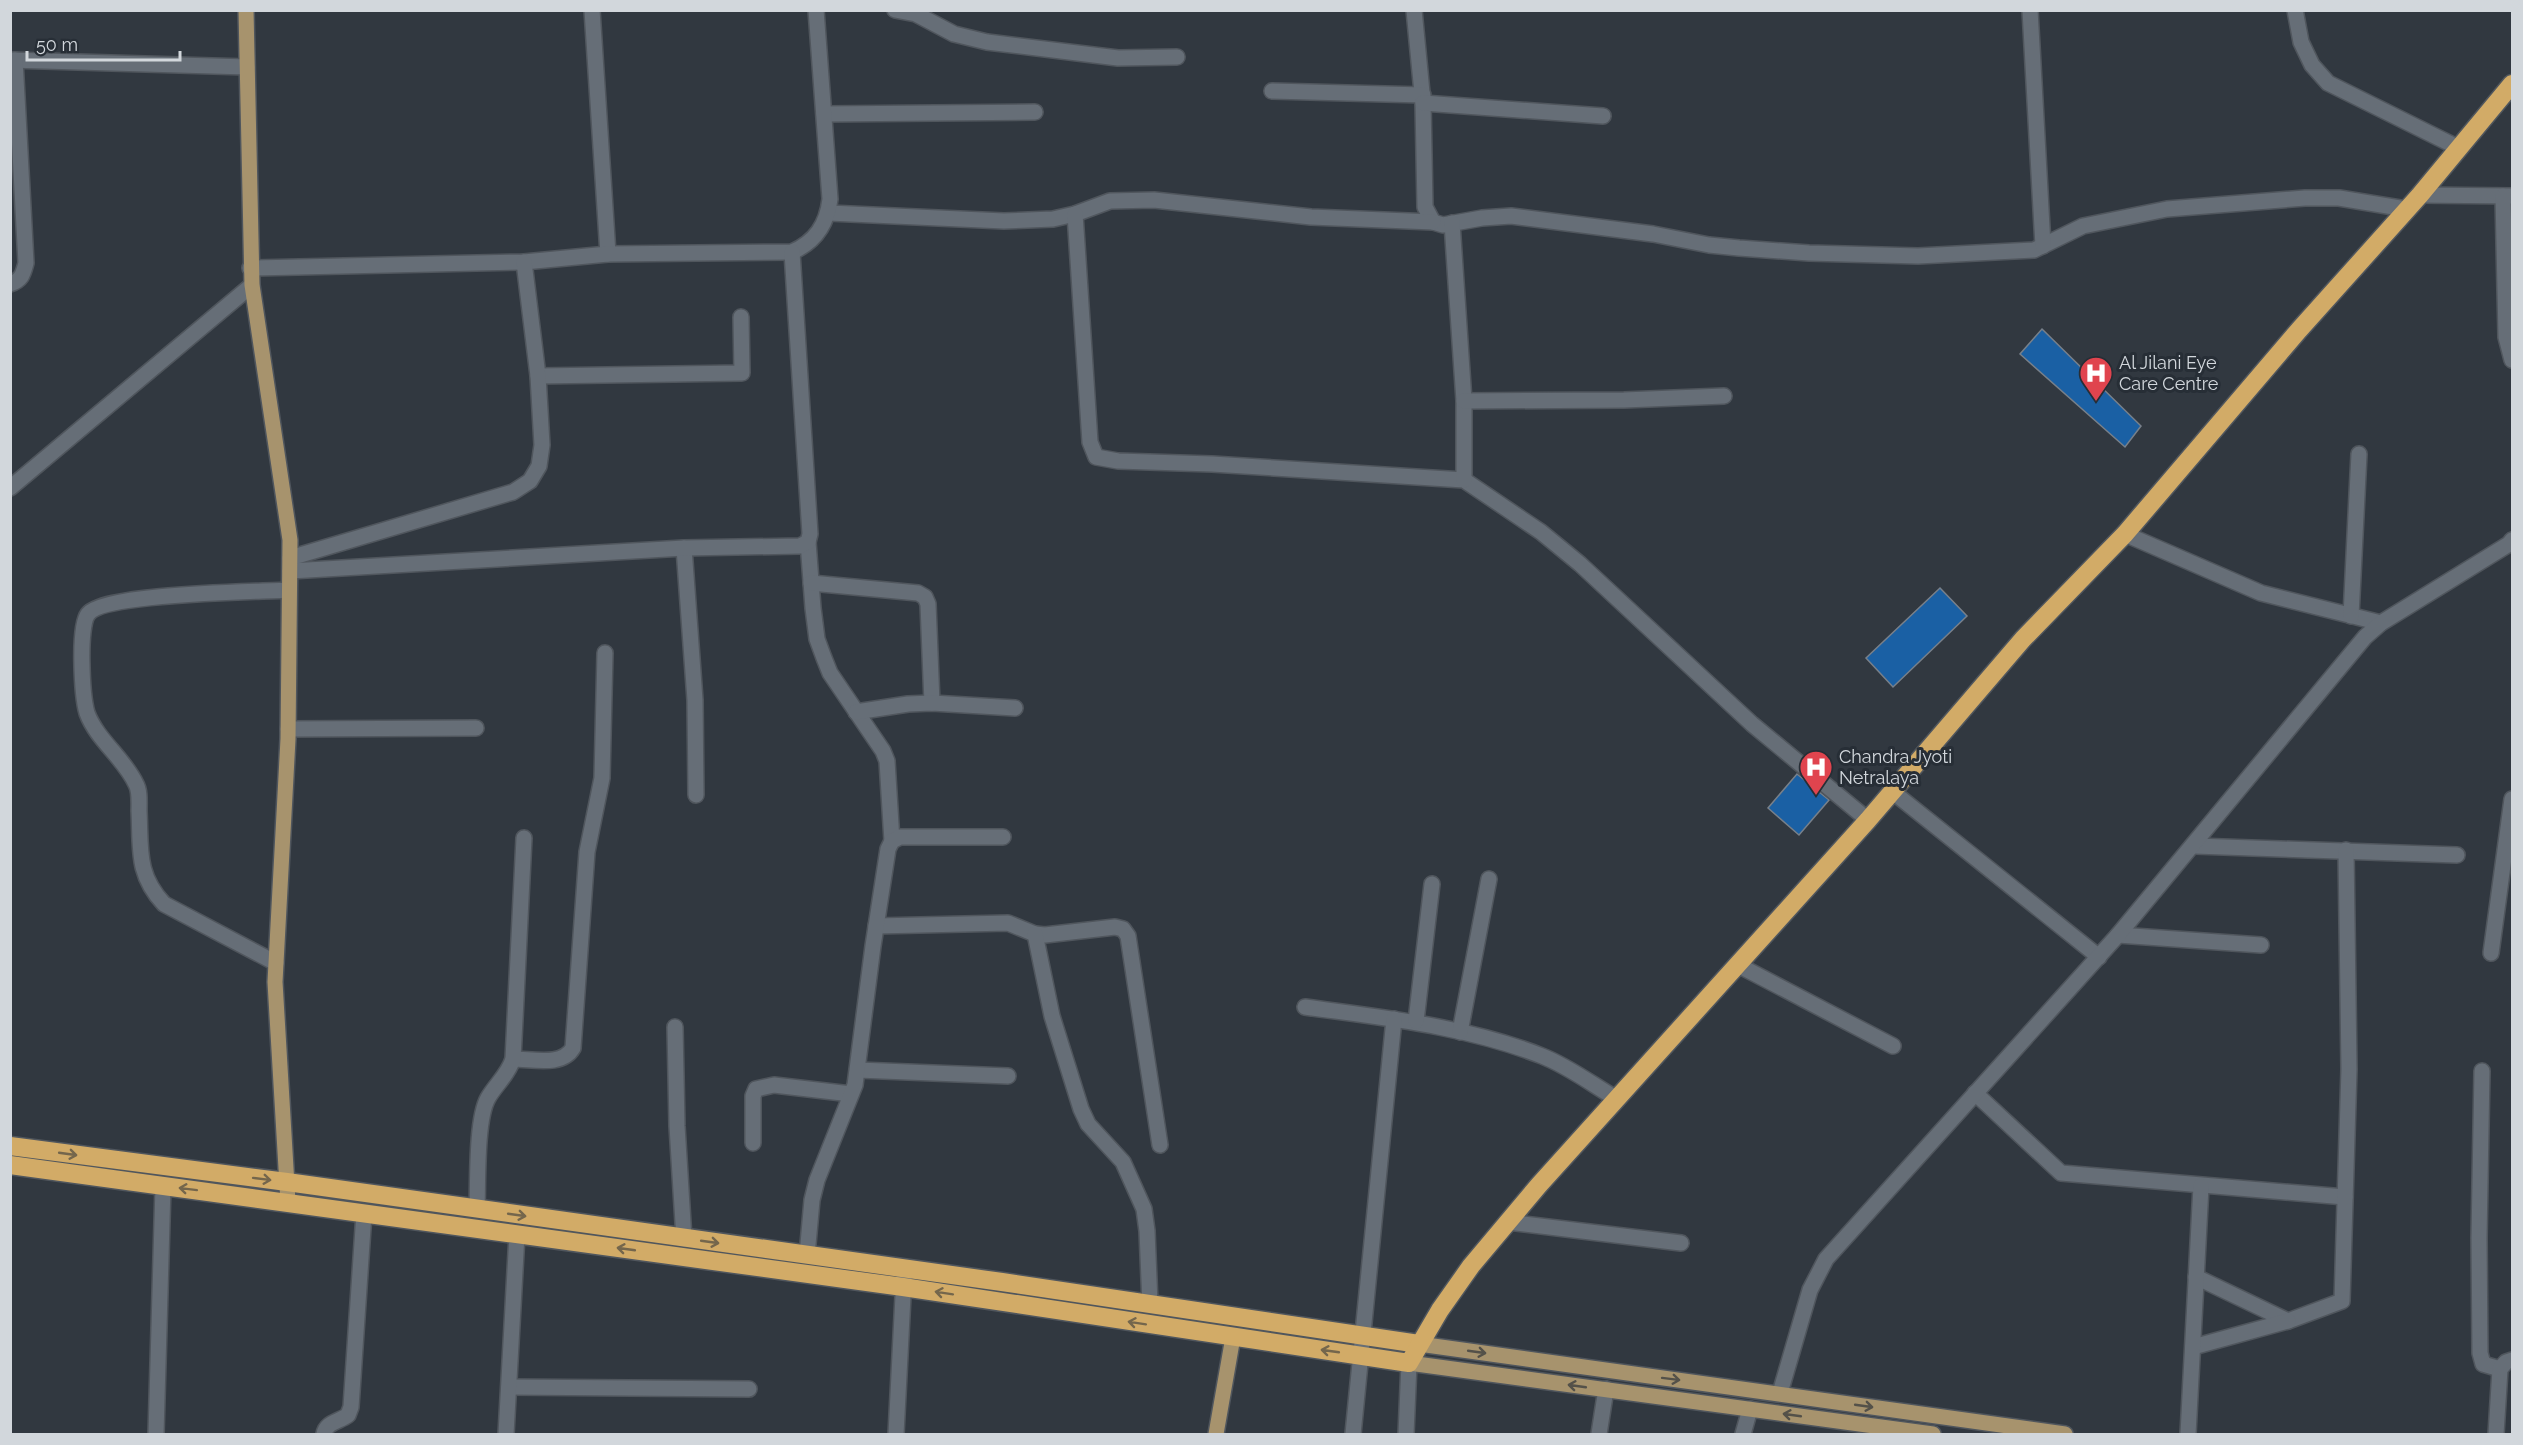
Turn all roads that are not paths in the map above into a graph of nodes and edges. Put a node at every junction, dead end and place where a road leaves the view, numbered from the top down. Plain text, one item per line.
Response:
1 (246, 10) edge
2 (592, 10) edge
3 (816, 10) edge
4 (895, 10) edge
5 (1414, 10) edge
6 (2030, 10) edge
7 (2295, 10) edge
8 (1177, 57) dead end
9 (13, 60) edge
10 (246, 67) junction
11 (2512, 84) edge
12 (1272, 91) dead end
13 (1423, 99) junction
14 (1035, 112) dead end
15 (824, 114) junction
16 (1603, 116) dead end
17 (2459, 148) junction
18 (2420, 195) junction
19 (2508, 196) edge
20 (2406, 209) junction
21 (829, 213) junction
22 (1075, 214) junction
23 (1432, 222) junction
24 (1452, 223) junction
25 (2043, 246) junction
26 (792, 252) junction
27 (608, 254) junction
28 (524, 262) junction
29 (250, 268) junction
30 (10, 284) edge
31 (252, 285) junction
32 (741, 317) dead end
33 (2512, 360) edge
34 (538, 376) junction
35 (1724, 396) dead end
36 (1464, 401) junction
37 (2359, 454) dead end
38 (1464, 480) junction
39 (10, 488) edge
40 (2126, 534) junction
41 (808, 542) junction
42 (2511, 547) edge
43 (684, 548) junction
44 (290, 564) junction
45 (811, 583) junction
46 (290, 590) junction
47 (2350, 616) junction
48 (2381, 623) junction
49 (605, 653) dead end
50 (932, 703) junction
51 (1015, 708) dead end
52 (856, 712) junction
53 (476, 728) dead end
54 (288, 729) junction
55 (1893, 792) junction
56 (696, 795) dead end
57 (2512, 799) edge
58 (1868, 820) junction
59 (1003, 837) dead end
60 (524, 838) dead end
61 (892, 841) junction
62 (2195, 846) junction
63 (2346, 850) junction
64 (2457, 855) dead end
65 (1489, 879) dead end
66 (1432, 884) dead end
67 (876, 926) junction
68 (1035, 934) junction
69 (2118, 935) junction
70 (2261, 945) dead end
71 (2491, 953) dead end
72 (2099, 957) junction
73 (276, 963) junction
74 (1738, 965) junction
75 (1305, 1007) dead end
76 (1394, 1019) junction
77 (1416, 1021) junction
78 (675, 1027) dead end
79 (1460, 1032) junction
80 (1893, 1046) dead end
81 (513, 1059) junction
82 (858, 1070) junction
83 (2482, 1071) dead end
84 (1008, 1076) dead end
85 (1975, 1093) junction
86 (851, 1094) junction
87 (1617, 1100) junction
88 (753, 1143) dead end
89 (1160, 1144) dead end
90 (10, 1146) edge
91 (10, 1165) edge
92 (287, 1182) junction
93 (163, 1186) junction
94 (2200, 1186) junction
95 (2345, 1197) junction
96 (288, 1202) junction
97 (477, 1209) junction
98 (364, 1213) junction
99 (1508, 1222) junction
100 (517, 1234) junction
101 (684, 1239) junction
102 (1681, 1243) dead end
103 (807, 1255) junction
104 (904, 1268) junction
105 (2196, 1277) junction
106 (903, 1287) junction
107 (1150, 1304) junction
108 (2288, 1322) junction
109 (1361, 1336) junction
110 (1233, 1337) junction
111 (1419, 1344) junction
112 (2193, 1347) junction
113 (1359, 1356) junction
114 (1409, 1363) junction
115 (2506, 1365) edge
116 (509, 1387) junction
117 (748, 1389) dead end
118 (1606, 1389) junction
119 (1780, 1393) junction
120 (1750, 1409) junction
121 (156, 1434) edge
122 (324, 1434) edge
123 (506, 1434) edge
124 (896, 1434) edge
125 (1216, 1434) edge
126 (1353, 1434) edge
127 (1406, 1434) edge
128 (1599, 1434) edge
129 (1743, 1434) edge
130 (1933, 1434) edge
131 (2065, 1434) edge
132 (2188, 1434) edge
133 (2496, 1434) edge

1 - 10 main road
2 - 27 street
3 - 15 street
4 - 8 street
5 - 13 street
6 - 25 street
7 - 17 street
9 - 10 street
9 - 30 street
10 - 29 main road
11 - 17 highway
12 - 13 street
13 - 16 street
13 - 23 street
14 - 15 street
15 - 21 street
17 - 18 highway
18 - 19 street
18 - 20 highway
19 - 33 street
20 - 25 street
20 - 40 highway
21 - 22 street
21 - 26 street
22 - 23 street
22 - 38 street
23 - 24 street
24 - 25 street
24 - 36 street
26 - 27 street
26 - 41 street
27 - 28 street
28 - 29 street
28 - 34 street
29 - 31 main road
31 - 39 street
31 - 44 main road
32 - 34 street
34 - 44 street
35 - 36 street
36 - 38 street
37 - 47 street
38 - 58 street
40 - 47 street
40 - 55 highway
41 - 43 street
41 - 45 street
42 - 48 street
43 - 44 street
43 - 56 street
44 - 46 main road
45 - 50 street
45 - 52 street
46 - 54 main road
46 - 73 street
47 - 48 street
48 - 62 street
49 - 81 street
50 - 51 street
50 - 52 street
52 - 61 street
53 - 54 street
54 - 73 main road
55 - 58 highway
55 - 72 street
57 - 71 street
58 - 74 highway
59 - 61 street
60 - 81 street
61 - 67 street
62 - 63 street
62 - 69 street
63 - 64 street
63 - 95 street
65 - 79 street
66 - 77 street
67 - 68 street
67 - 82 street
68 - 89 street
68 - 107 street
69 - 70 street
69 - 72 street
72 - 85 street
73 - 92 main road
74 - 80 street
74 - 87 highway
75 - 76 street
76 - 77 street
76 - 109 street
77 - 79 street
78 - 101 street
79 - 87 street
81 - 97 street
82 - 84 street
82 - 86 street
83 - 115 street
85 - 94 street
85 - 119 street
86 - 88 street
86 - 103 street
87 - 99 highway
90 -> 92 highway
91 - 93 highway
92 - 96 main road
92 - 97 highway
96 -> 93 highway
93 - 121 street
94 - 95 street
94 - 105 street
95 - 108 street
96 - 98 highway
97 -> 101 highway
98 - 100 highway
98 - 122 street
99 - 102 street
99 - 111 highway
106 -> 100 highway
100 - 116 street
101 -> 103 highway
103 - 104 highway
104 - 106 street
104 - 107 highway
105 - 108 street
105 - 112 street
110 -> 106 highway
106 - 124 street
107 - 109 highway
108 - 112 street
109 - 111 highway
109 - 113 street
113 -> 110 highway
110 - 125 main road
111 - 114 highway
111 -> 119 main road
112 - 132 street
113 - 114 highway
113 - 126 street
118 -> 114 main road
114 - 127 street
115 - 133 street
116 - 117 street
116 - 123 street
118 - 120 main road
118 - 128 street
119 -> 131 main road
120 - 129 street
130 -> 120 main road

